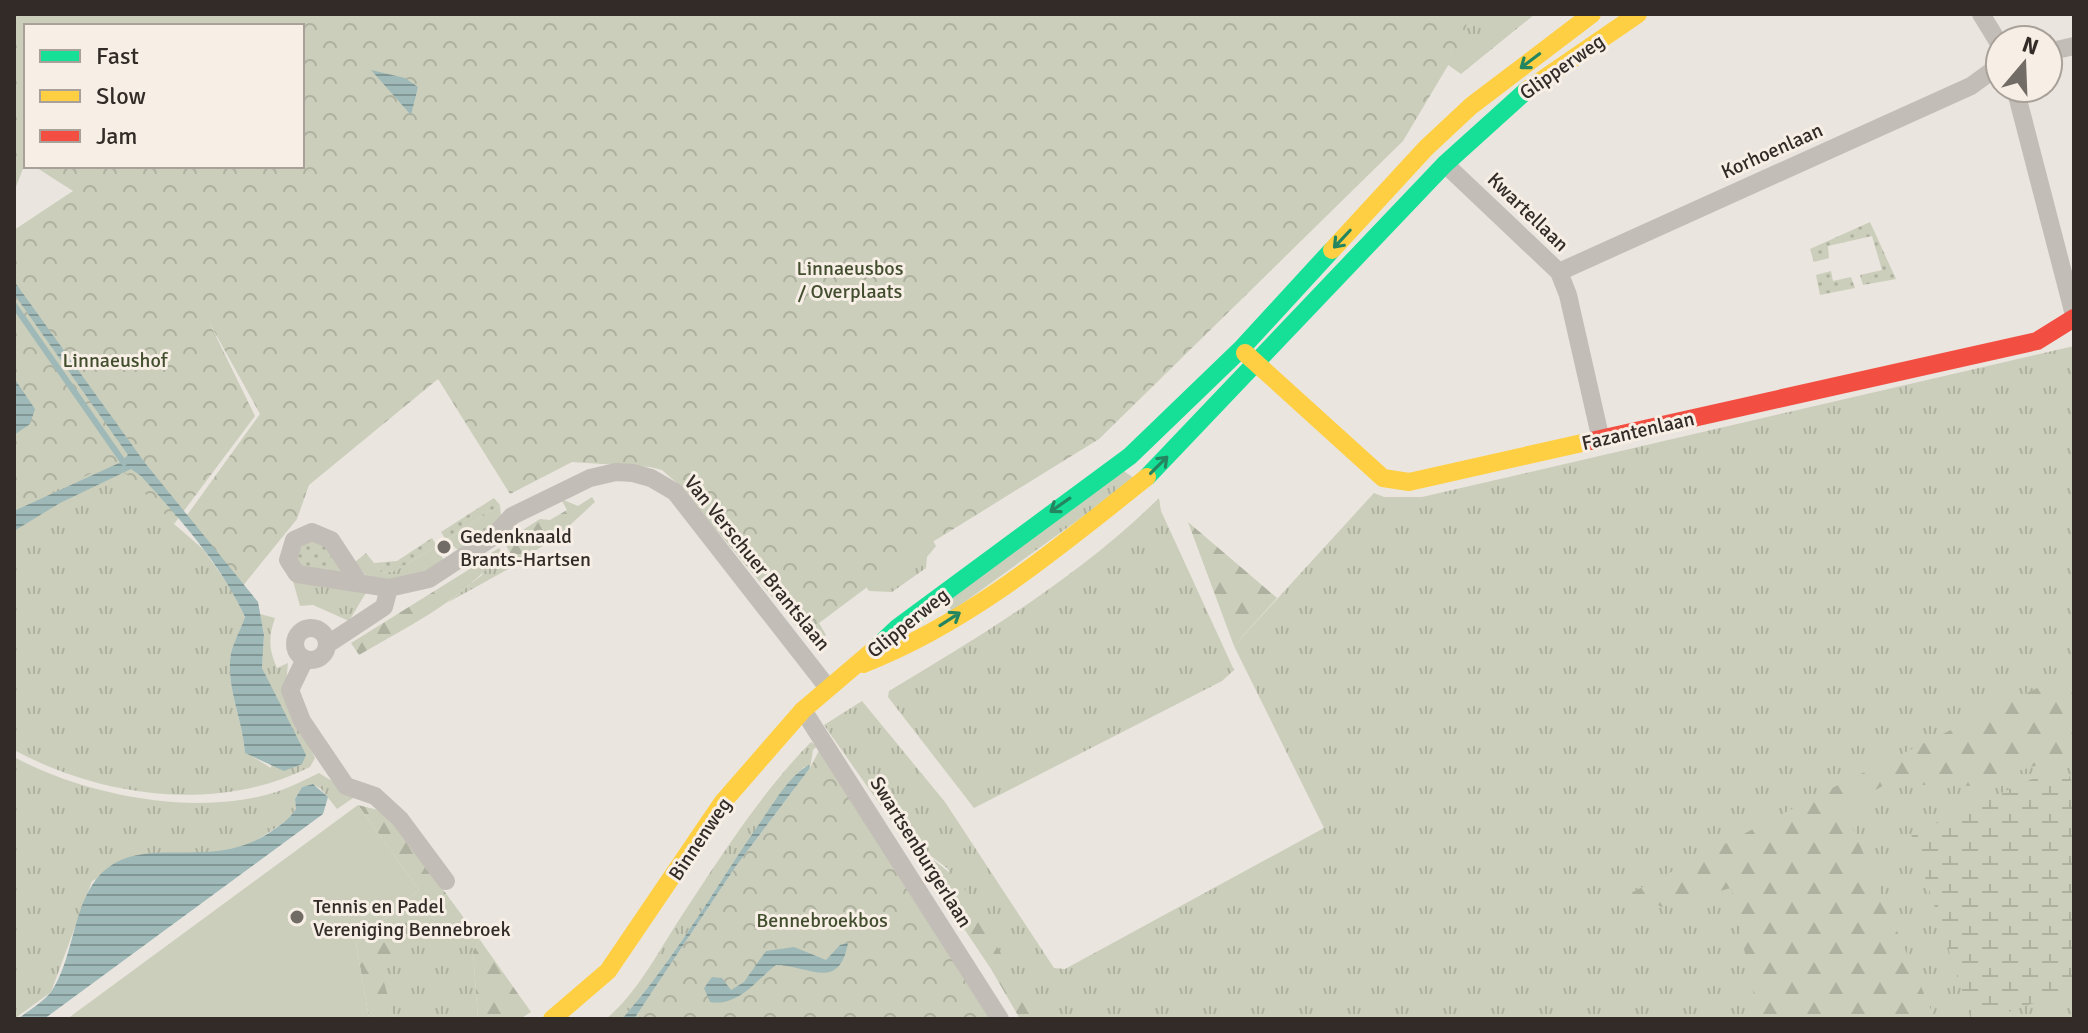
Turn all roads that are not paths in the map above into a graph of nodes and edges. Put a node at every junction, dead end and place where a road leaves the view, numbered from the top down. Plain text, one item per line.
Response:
1 (1592, 14) edge
2 (1638, 14) edge
3 (1984, 77) edge
4 (2019, 104) edge
5 (1471, 106) junction
6 (1488, 123) junction
7 (1426, 148) junction
8 (1445, 164) junction
9 (1559, 272) junction
10 (2074, 316) edge
11 (1241, 349) junction
12 (1257, 364) junction
13 (1601, 440) junction
14 (358, 581) dead end
15 (389, 588) junction
16 (328, 644) junction
17 (305, 659) junction
18 (856, 667) junction
19 (828, 688) junction
20 (803, 710) junction
21 (446, 881) dead end
22 (552, 1019) edge
23 (1000, 1019) edge

1 -> 5 street, Glipperweg
2 - 6 street, Glipperweg
3 - 9 street, Korhoenlaan
4 - 10 street
5 - 6 street
5 - 7 street, Glipperweg
6 - 8 street, Glipperweg
7 - 8 street
7 -> 11 street, Glipperweg
8 - 9 street, Kwartellaan
8 - 12 street, Glipperweg
9 - 13 street, Kwartellaan
10 - 13 street, Fazantenlaan
11 - 12 street, Fazantenlaan
11 -> 18 street, Glipperweg
12 - 13 street, Fazantenlaan
18 -> 12 street, Glipperweg
14 - 15 street, Van Verschuer Brantslaan
15 - 16 street
15 - 19 street, Van Verschuer Brantslaan
16 - 17 street
16 - 17 street
17 - 21 street
18 - 19 street, Binnenweg
19 - 20 street, Binnenweg
20 - 22 street, Binnenweg
20 - 23 street, Swartsenburgerlaan

